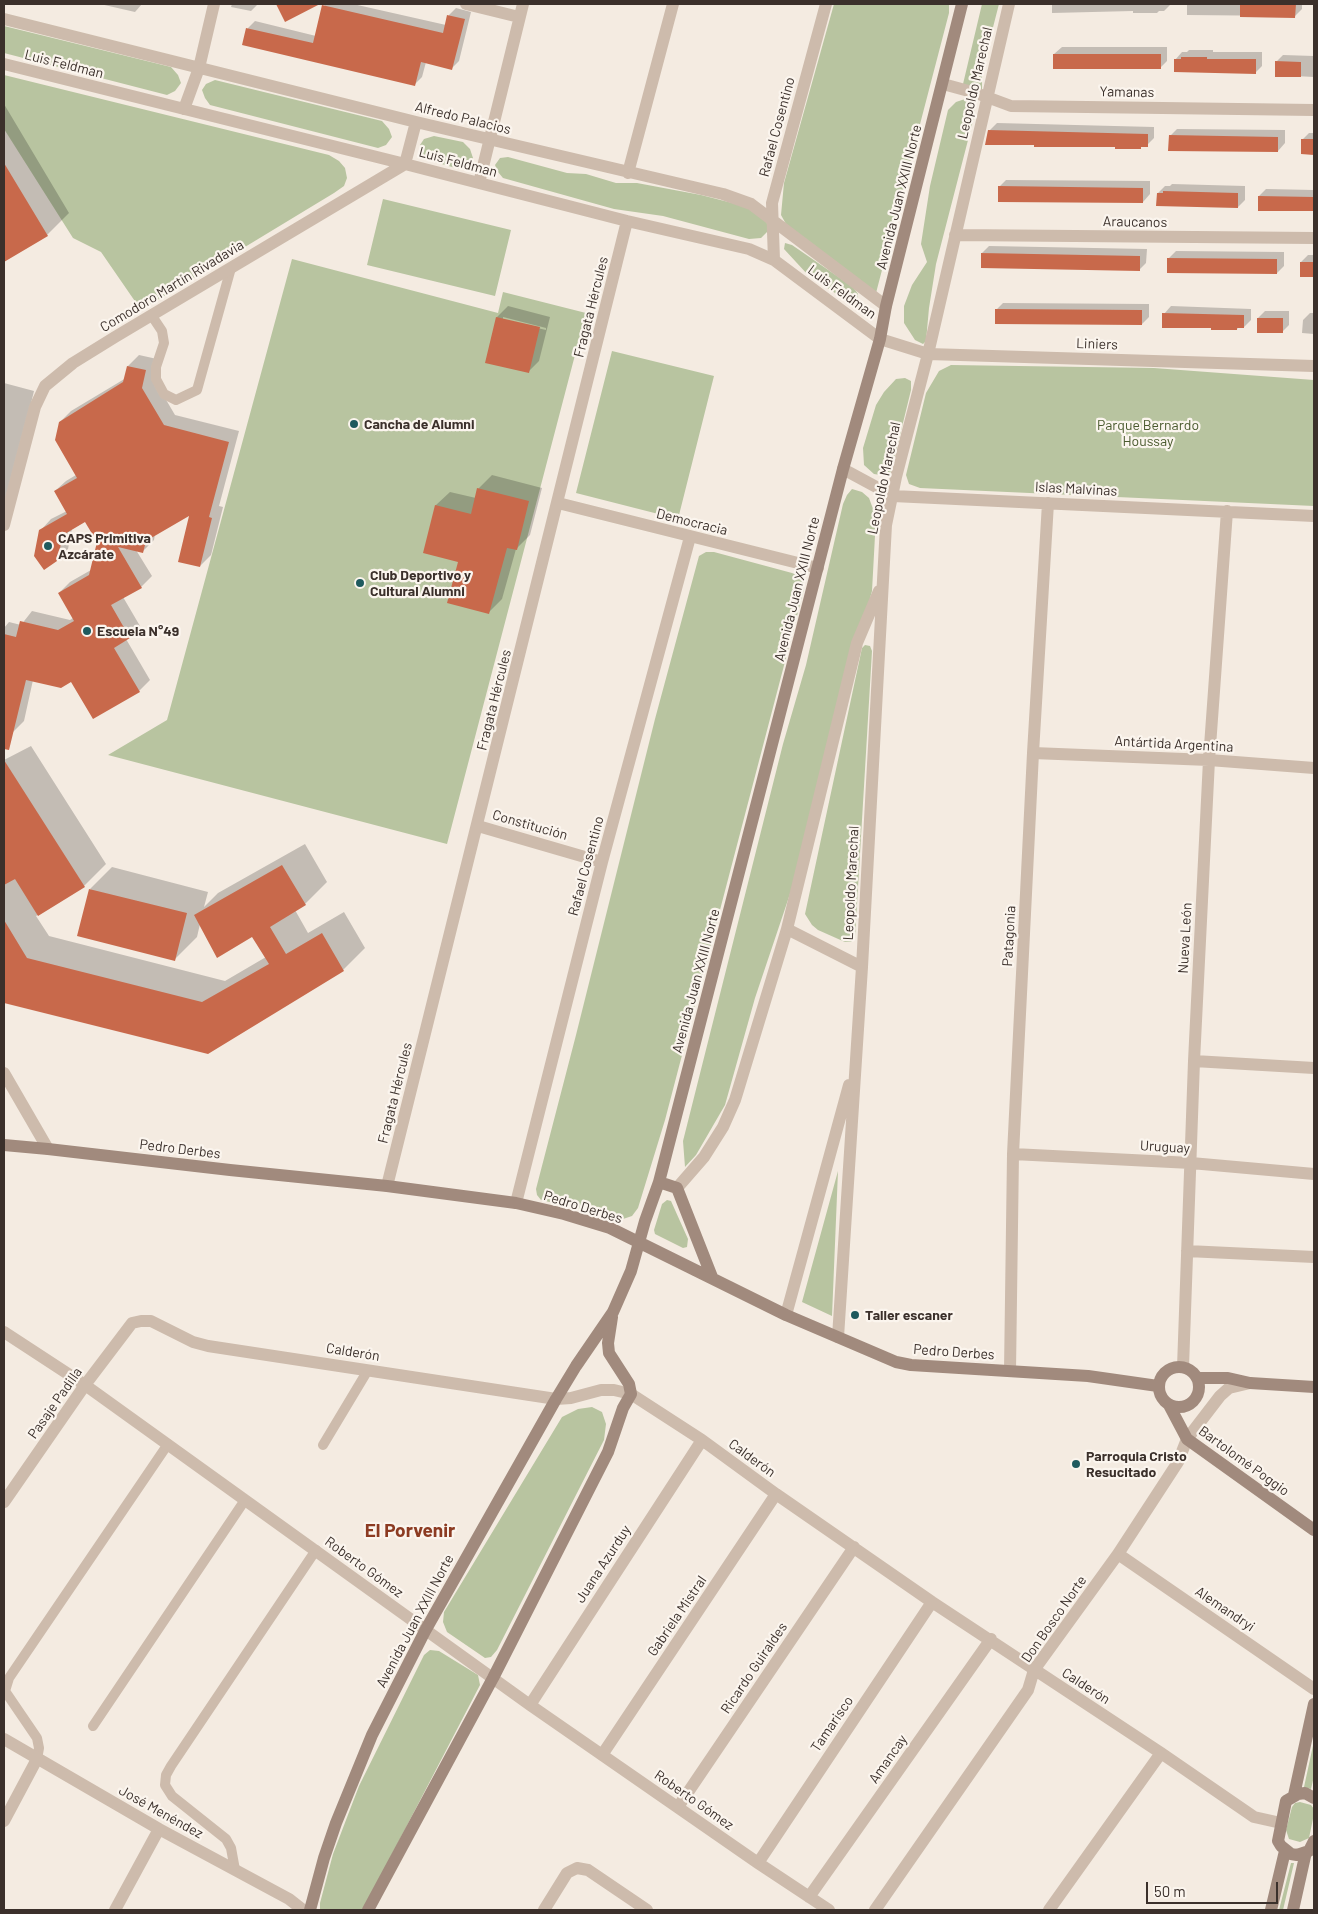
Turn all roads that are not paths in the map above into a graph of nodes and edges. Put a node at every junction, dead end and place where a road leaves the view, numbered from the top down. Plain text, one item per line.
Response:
1 (214, 4) edge
2 (466, 4) edge
3 (523, 4) edge
4 (673, 4) edge
5 (826, 4) edge
6 (962, 4) edge
7 (1009, 4) edge
8 (519, 17) junction
9 (4, 19) edge
10 (4, 64) edge
11 (199, 68) junction
12 (943, 84) junction
13 (986, 98) junction
14 (184, 109) junction
15 (1314, 110) edge
16 (416, 122) junction
17 (489, 140) junction
18 (406, 164) junction
19 (628, 173) junction
20 (479, 183) junction
21 (627, 221) junction
22 (772, 221) junction
23 (955, 235) junction
24 (1314, 238) edge
25 (774, 260) junction
26 (231, 268) junction
27 (886, 306) junction
28 (152, 316) junction
29 (880, 339) junction
30 (928, 354) junction
31 (1314, 366) edge
32 (843, 469) junction
33 (893, 496) junction
34 (558, 503) junction
35 (1048, 503) junction
36 (1227, 511) junction
37 (1314, 516) edge
38 (4, 525) edge
39 (690, 537) junction
40 (818, 568) junction
41 (882, 584) junction
42 (1033, 753) junction
43 (1209, 760) junction
44 (1314, 768) edge
45 (478, 826) junction
46 (602, 862) junction
47 (787, 929) junction
48 (862, 967) junction
49 (856, 1059) junction
50 (1194, 1061) junction
51 (1314, 1068) edge
52 (4, 1073) edge
53 (4, 1146) edge
54 (48, 1148) junction
55 (1013, 1154) junction
56 (1191, 1163) junction
57 (1314, 1174) edge
58 (660, 1182) junction
59 (387, 1186) junction
60 (677, 1188) junction
61 (516, 1204) junction
62 (640, 1243) junction
63 (1187, 1251) junction
64 (1314, 1257) edge
65 (712, 1277) junction
66 (613, 1312) junction
67 (786, 1315) junction
68 (132, 1323) joint
69 (4, 1332) edge
70 (838, 1337) junction
71 (1183, 1367) junction
72 (368, 1370) junction
73 (1010, 1371) junction
74 (1197, 1378) junction
75 (1250, 1383) junction
76 (85, 1385) junction
77 (1158, 1386) junction
78 (1314, 1387) edge
79 (631, 1394) junction
80 (556, 1399) junction
81 (1168, 1405) junction
82 (702, 1440) junction
83 (1187, 1440) junction
84 (168, 1444) junction
85 (324, 1445) dead end
86 (776, 1494) junction
87 (245, 1500) junction
88 (4, 1502) edge
89 (1314, 1530) edge
90 (854, 1547) junction
91 (316, 1550) junction
92 (1118, 1554) junction
93 (932, 1602) junction
94 (425, 1631) junction
95 (991, 1639) junction
96 (1034, 1670) junction
97 (493, 1678) junction
98 (1314, 1689) edge
99 (1314, 1704) edge
100 (530, 1705) junction
101 (93, 1726) dead end
102 (4, 1739) edge
103 (1161, 1753) junction
104 (602, 1754) junction
105 (37, 1759) junction
106 (1294, 1795) junction
107 (1314, 1798) edge
108 (678, 1807) junction
109 (4, 1820) edge
110 (1281, 1823) junction
111 (160, 1829) junction
112 (1314, 1840) edge
113 (1285, 1851) junction
114 (1306, 1852) junction
115 (758, 1863) junction
116 (235, 1870) junction
117 (809, 1897) junction
118 (287, 1905) edge
119 (115, 1910) edge
120 (303, 1910) edge
121 (310, 1910) edge
122 (368, 1910) edge
123 (544, 1910) edge
124 (647, 1910) edge
125 (829, 1910) edge
126 (875, 1910) edge
127 (1049, 1910) edge
128 (1271, 1910) edge
129 (1293, 1910) edge

1 - 11 street
2 - 8 street
3 - 8 street
4 - 19 street
5 - 22 street, Rafael Cosentino
6 - 12 street, Avenida Juan XXIII Norte
7 - 13 street, Leopoldo Marechal
8 - 17 street
9 - 11 street, Alfredo Palacios
10 - 14 street, Luis Feldman
11 - 14 street
11 - 16 street, Alfredo Palacios
12 - 13 street, Yamanas
12 - 27 street, Avenida Juan XXIII Norte
13 - 15 street, Yamanas
13 - 23 street, Leopoldo Marechal
14 - 18 street, Luis Feldman
16 - 17 street, Alfredo Palacios
16 - 18 street
17 - 19 street, Alfredo Palacios
17 - 20 street
18 - 20 street, Luis Feldman
18 - 26 street, Comodoro Martín Rivadavia
19 - 22 street, Alfredo Palacios
20 - 21 street, Luis Feldman
21 - 25 street, Luis Feldman
21 - 34 street, Fragata Hércules
22 - 25 street, Rafael Cosentino
22 - 27 street, Alfredo Palacios
23 - 24 street, Araucanos
23 - 30 street, Leopoldo Marechal
25 - 29 street, Luis Feldman
26 - 28 street, Comodoro Martín Rivadavia
26 - 28 lane
27 - 29 street, Avenida Juan XXIII Norte
28 - 38 street, Comodoro Martín Rivadavia
29 - 30 street, Liniers
29 - 32 street, Avenida Juan XXIII Norte
30 - 31 street, Liniers
30 - 33 street, Leopoldo Marechal
32 - 33 street, Islas Malvinas
32 - 40 street, Avenida Juan XXIII Norte
33 - 35 street, Islas Malvinas
33 - 41 street, Leopoldo Marechal
34 - 39 street, Democracia
34 - 45 street, Fragata Hércules
35 - 36 street, Islas Malvinas
35 - 42 street, Patagonia
36 - 37 street, Islas Malvinas
36 - 43 street, Nueva León
39 - 40 street, Democracia
39 - 46 street, Rafael Cosentino
40 - 58 street, Avenida Juan XXIII Norte
41 - 47 street
41 - 48 street, Leopoldo Marechal
42 - 43 street, Antártida Argentina
42 - 55 street, Patagonia
43 - 44 street, Antártida Argentina
43 - 50 street, Nueva León
45 - 46 street, Constitución
45 - 59 street, Fragata Hércules
46 - 61 street, Rafael Cosentino
47 - 48 street
47 - 60 street
48 - 49 street, Leopoldo Marechal
49 - 67 street, Leopoldo Marechal
49 - 70 street, Leopoldo Marechal
50 - 51 street
50 - 56 street, Nueva León
52 - 54 street
53 - 54 street, Pedro Derbes
54 - 59 street, Pedro Derbes
55 - 56 street, Uruguay
55 - 73 street, Patagonia
56 - 57 street, Uruguay
56 - 63 street, Nueva León
58 - 60 street
58 - 62 street, Avenida Juan XXIII Norte
59 - 61 street, Pedro Derbes
60 - 65 street
61 - 62 street, Pedro Derbes
62 - 65 street, Pedro Derbes
62 - 66 street, Avenida Juan XXIII Norte
63 - 64 street
63 - 71 street, Nueva León
65 - 67 street, Pedro Derbes
66 - 79 street, Avenida Juan XXIII Norte
66 - 80 street, Avenida Juan XXIII Norte
67 - 70 street, Pedro Derbes
68 - 72 street, Calderón
68 - 76 street, Pasaje Padilla
69 - 76 street, Roberto Gómez
70 - 73 street, Pedro Derbes
71 - 74 street
71 - 77 street
72 - 80 street, Calderón
72 - 85 lane
73 - 77 street, Pedro Derbes
74 - 75 street
74 - 81 street
75 - 78 street
75 - 83 street, Don Bosco Norte
76 - 84 street, Roberto Gómez
76 - 88 street, Pasaje Padilla
77 - 81 street
79 - 80 street, Calderón
79 - 82 street, Calderón
79 - 97 street
80 - 94 street, Avenida Juan XXIII Norte
81 - 83 street, Bartolomé Poggio
82 - 86 street, Calderón
82 - 100 street, Juana Azurduy
83 - 89 street, Bartolomé Poggio
83 - 92 street, Don Bosco Norte
84 - 87 street, Roberto Gómez
84 - 105 lane
86 - 90 street, Calderón
86 - 104 street, Gabriela Mistral
87 - 91 street, Roberto Gómez
87 - 101 lane
90 - 93 street, Calderón
90 - 108 street, Ricardo Guiraldes
91 - 94 street, Roberto Gómez
91 - 116 lane
92 - 96 street, Don Bosco Norte
92 - 98 street, Alemandryi
93 - 95 street, Calderón
93 - 115 street, Tamarisco
94 - 97 street, Roberto Gómez
94 - 121 street, Avenida Juan XXIII Norte
95 - 96 street, Calderón
95 - 117 street, Amancay
96 - 103 street, Calderón
96 - 126 street, Don Bosco Norte
97 - 100 street, Roberto Gómez
97 - 122 street
99 - 106 street
100 - 104 street, Roberto Gómez
102 - 105 street, José Menéndez
103 - 110 street, Calderón
103 - 127 street
104 - 108 street, Roberto Gómez
105 - 109 street
105 - 111 street, José Menéndez
106 - 107 street
106 - 110 street
108 - 115 street, Roberto Gómez
110 - 113 street
111 - 116 street, José Menéndez
111 - 119 street
112 - 114 street
113 - 114 street
113 - 128 street
114 - 129 street
115 - 117 street, Roberto Gómez
116 - 118 street, José Menéndez
117 - 125 street, Roberto Gómez
118 - 120 street, José Menéndez
123 - 124 street

